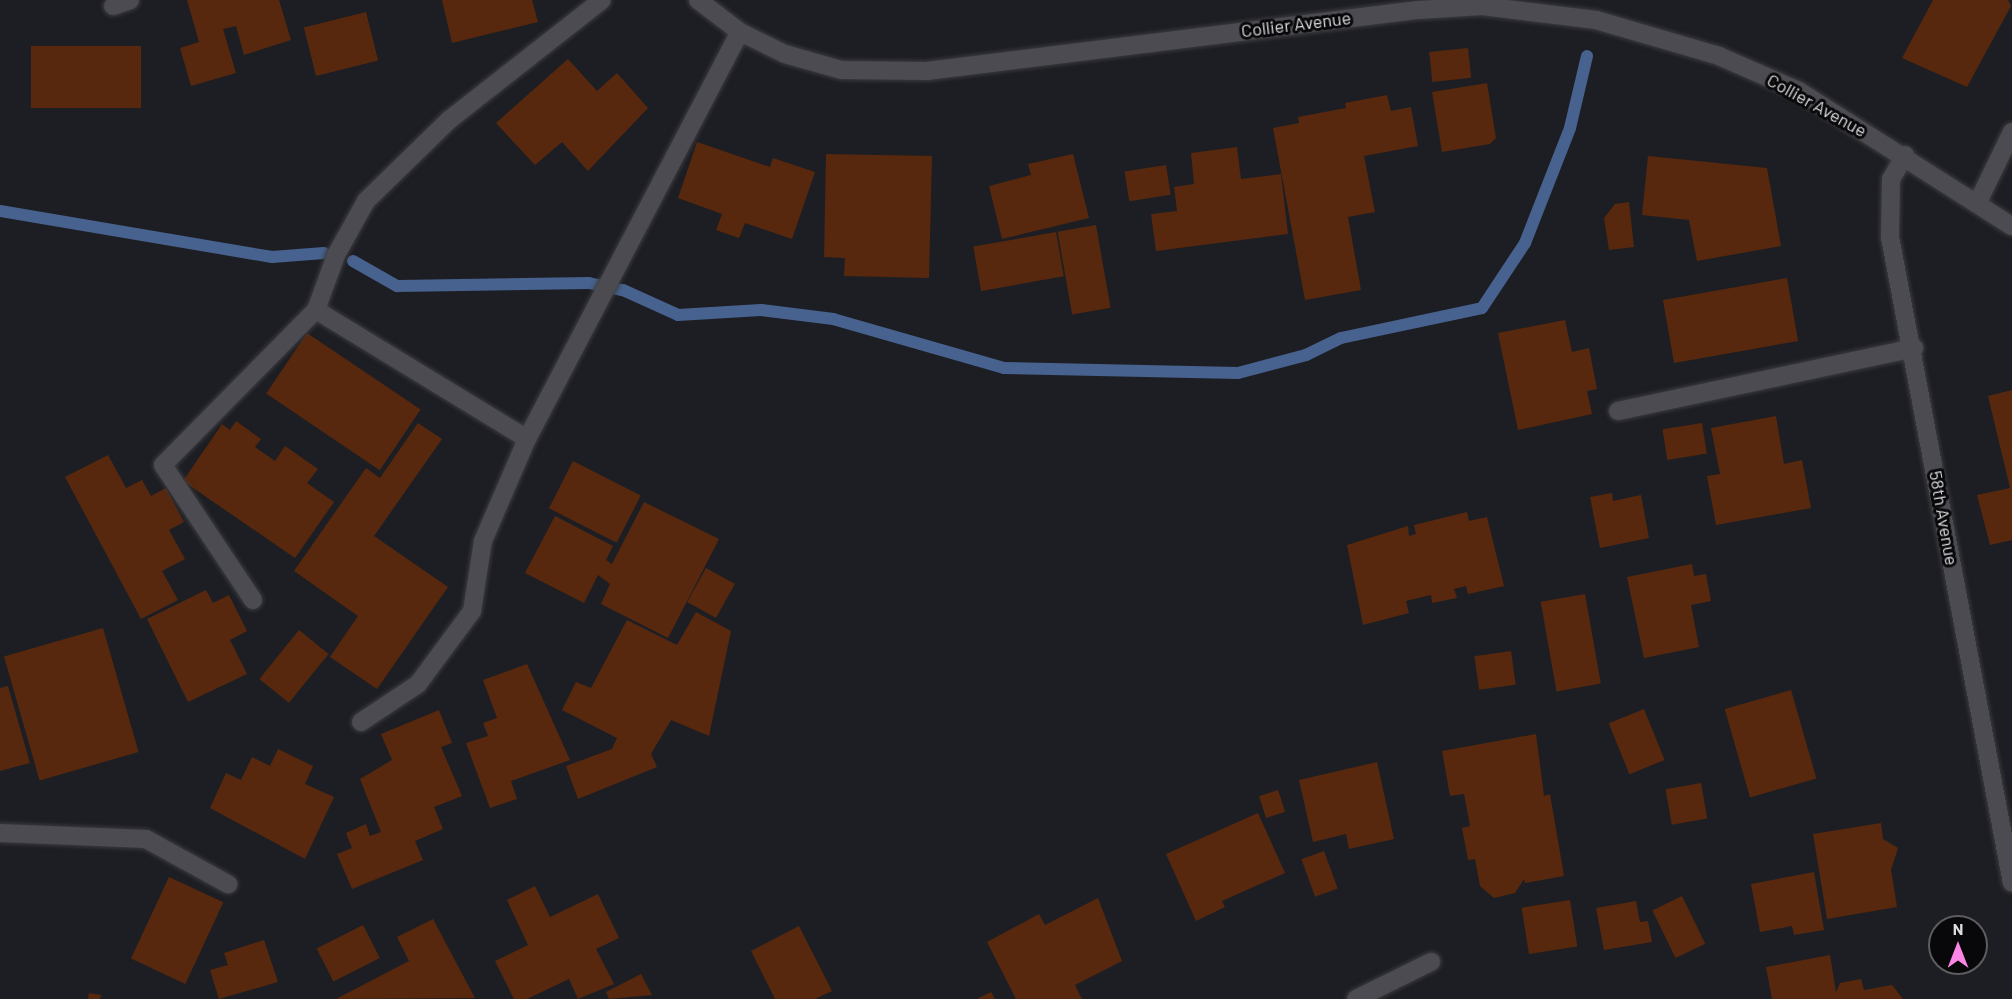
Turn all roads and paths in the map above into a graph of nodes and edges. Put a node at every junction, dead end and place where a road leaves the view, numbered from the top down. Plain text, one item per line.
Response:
1 (602, 0) edge
2 (698, 0) edge
3 (740, 32) junction
4 (2012, 132) edge
5 (1905, 155) junction
6 (1977, 204) junction
7 (2012, 226) edge
8 (316, 310) junction
9 (1914, 348) junction
10 (1618, 411) dead end
11 (527, 440) junction
12 (253, 600) dead end
13 (361, 722) dead end
14 (0, 833) edge
15 (2012, 883) edge
16 (228, 884) dead end
17 (1431, 962) dead end
18 (1356, 999) edge

1 - 8 street
2 - 3 street, Collier Avenue
3 - 5 street, Collier Avenue
3 - 11 street
4 - 6 street
5 - 6 street, Collier Avenue
5 - 9 street, 58th Avenue
6 - 7 street, Collier Avenue
8 - 11 street
8 - 12 street
9 - 10 street
9 - 15 street, 58th Avenue
11 - 13 street
14 - 16 street
17 - 18 street

